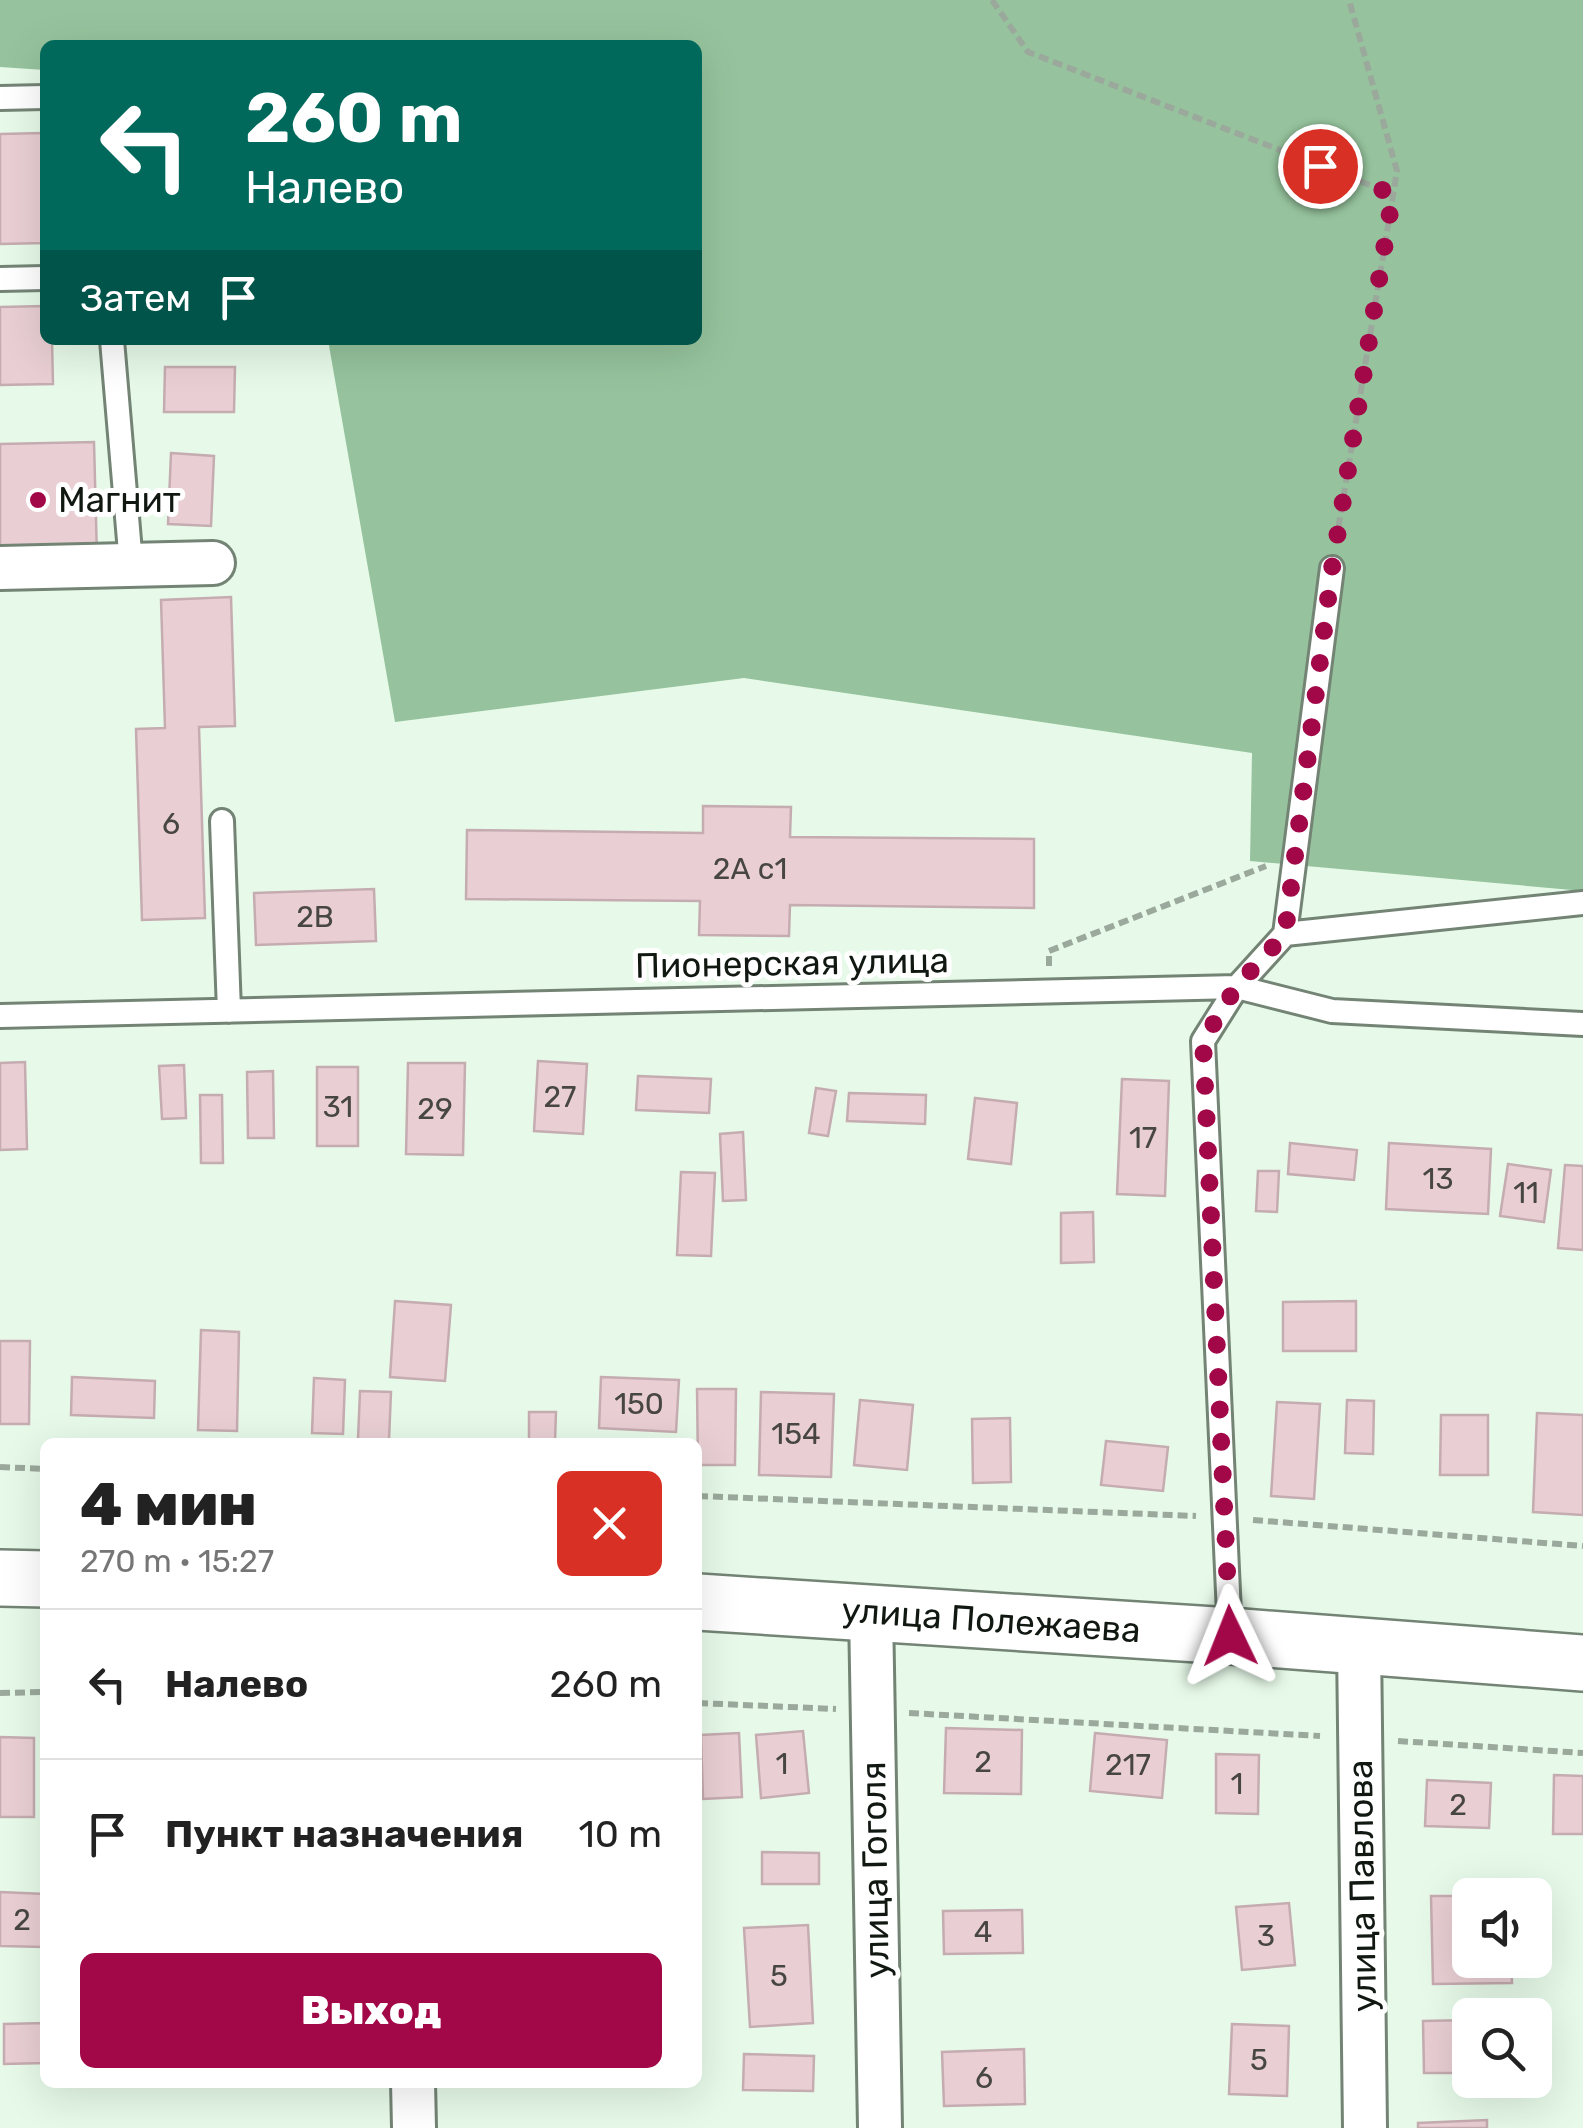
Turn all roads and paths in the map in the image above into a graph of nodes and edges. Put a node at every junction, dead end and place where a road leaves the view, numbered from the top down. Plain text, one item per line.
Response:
1 (992, 0) edge
2 (1349, 0) edge
3 (40, 97) edge
4 (0, 98) edge
5 (1393, 194) junction
6 (40, 278) edge
7 (0, 279) edge
8 (112, 345) edge
9 (213, 563) dead end
10 (131, 564) junction
11 (0, 568) edge
12 (1332, 568) joint
13 (222, 821) dead end
14 (1296, 854) junction
15 (1583, 902) edge
16 (1285, 934) junction
17 (1236, 987) junction
18 (1049, 992) junction
19 (229, 1010) junction
20 (0, 1016) edge
21 (1583, 1024) edge
22 (0, 1467) edge
23 (40, 1469) edge
24 (702, 1496) edge
25 (1225, 1517) junction
26 (1583, 1546) edge
27 (0, 1578) edge
28 (40, 1579) edge
29 (702, 1602) edge
30 (871, 1611) junction
31 (1230, 1636) junction
32 (1360, 1645) junction
33 (1583, 1663) edge
34 (40, 1692) edge
35 (0, 1693) edge
36 (702, 1702) edge
37 (872, 1711) junction
38 (1360, 1738) junction
39 (1583, 1753) edge
40 (413, 2088) edge
41 (414, 2128) edge
42 (880, 2128) edge
43 (1365, 2128) edge

1 - 5 path
2 - 5 path
3 - 4 lane
5 - 12 path
6 - 7 lane
8 - 10 lane
9 - 10 street
10 - 11 street
12 - 14 lane
13 - 19 lane
14 - 16 lane
14 - 18 path
15 - 16 lane
16 - 17 lane
17 - 18 lane, Пионерская улица
17 - 21 lane, Пионерская улица
17 - 25 lane
18 - 19 lane, Пионерская улица
19 - 20 lane, Пионерская улица
22 - 23 path
24 - 25 path
25 - 26 path
25 - 31 lane
27 - 28 main road
29 - 30 main road, улица Полежаева
30 - 31 main road, улица Полежаева
30 - 37 street, улица Гоголя
31 - 32 main road, улица Полежаева
32 - 33 main road, улица Полежаева
32 - 38 street, улица Павлова
34 - 35 path
36 - 37 path
37 - 38 path
37 - 42 street, улица Гоголя
38 - 39 path
38 - 43 street, улица Павлова
40 - 41 street

